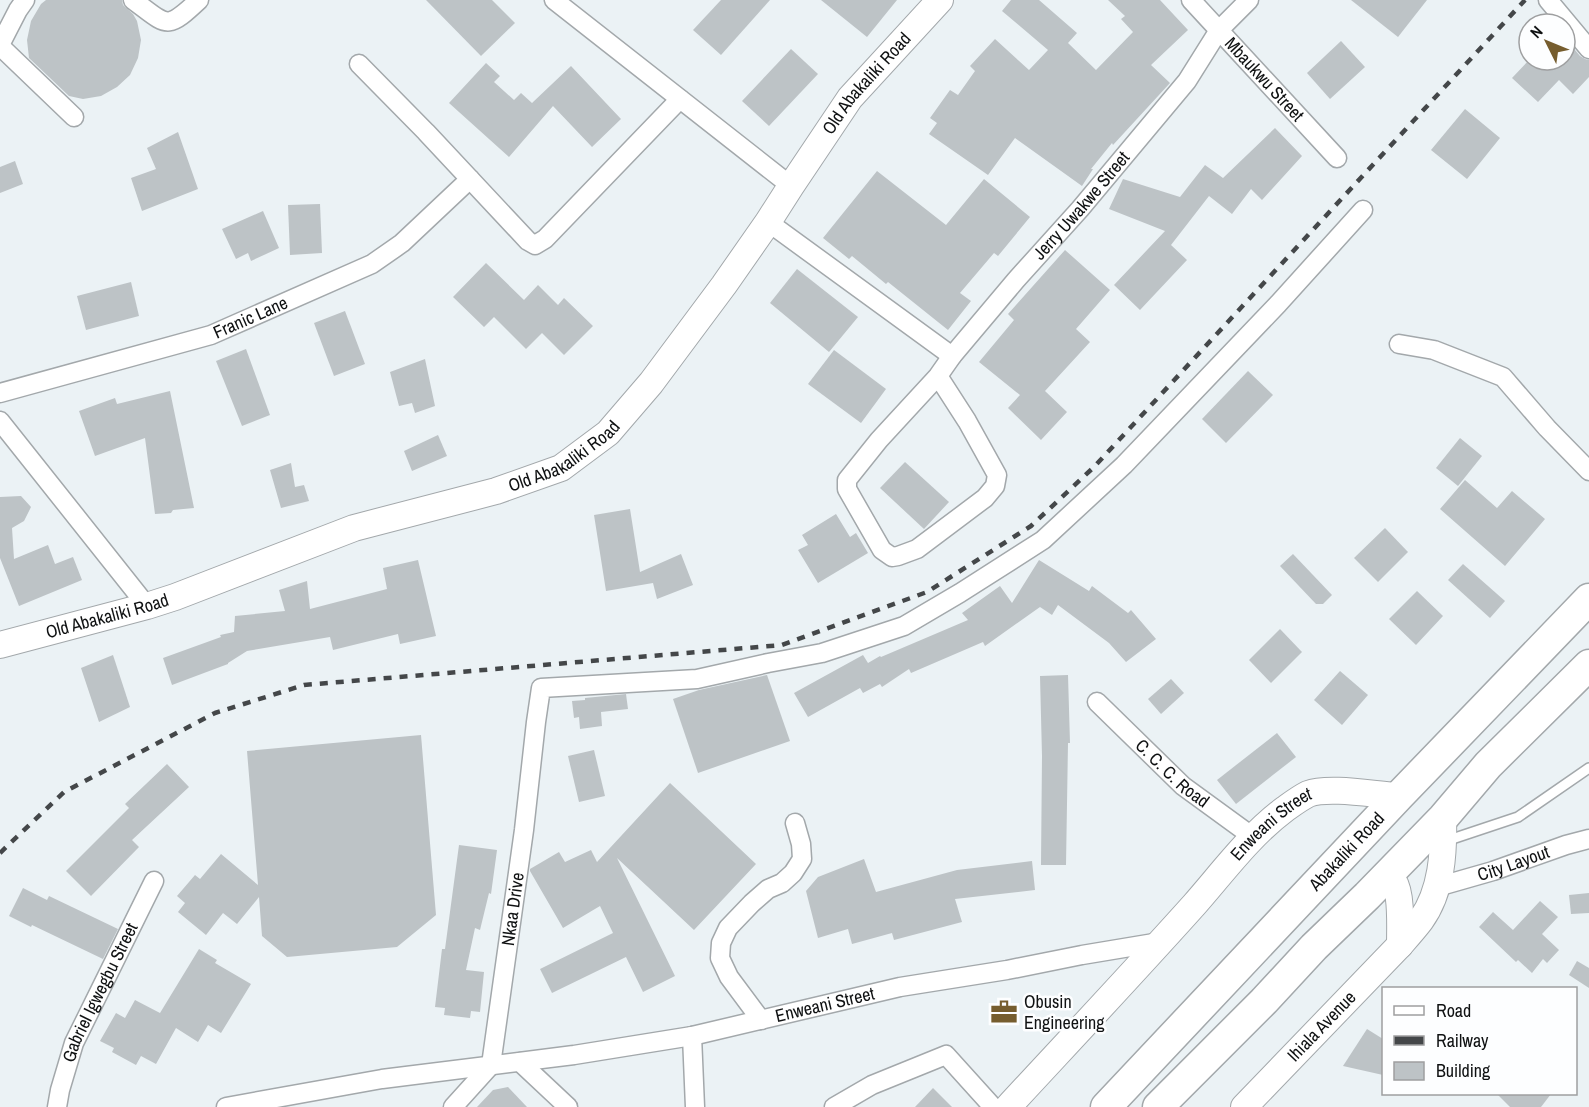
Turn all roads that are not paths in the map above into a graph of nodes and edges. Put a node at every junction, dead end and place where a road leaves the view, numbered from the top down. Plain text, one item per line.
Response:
1 (25, 0) edge
2 (133, 0) edge
3 (199, 0) edge
4 (554, 0) edge
5 (940, 0) edge
6 (1191, 0) edge
7 (1249, 0) edge
8 (1548, 0) edge
9 (1220, 30) junction
10 (0, 46) edge
11 (1589, 49) edge
12 (359, 64) dead end
13 (680, 99) junction
14 (74, 117) dead end
15 (1337, 158) dead end
16 (470, 179) junction
17 (791, 186) junction
18 (1364, 210) dead end
19 (768, 222) junction
20 (1399, 344) dead end
21 (952, 356) junction
22 (938, 376) junction
23 (0, 393) edge
24 (0, 421) edge
25 (1589, 471) edge
26 (1589, 599) edge
27 (147, 606) junction
28 (0, 645) edge
29 (1589, 665) edge
30 (1097, 702) dead end
31 (1589, 768) edge
32 (1363, 794) junction
33 (1399, 796) junction
34 (795, 823) dead end
35 (1373, 824) junction
36 (1443, 830) junction
37 (1253, 837) junction
38 (1589, 839) edge
39 (1386, 876) junction
40 (154, 881) dead end
41 (1437, 887) junction
42 (1160, 942) junction
43 (1400, 945) junction
44 (761, 1020) junction
45 (692, 1036) junction
46 (520, 1062) junction
47 (491, 1065) junction
48 (57, 1107) edge
49 (226, 1107) edge
50 (453, 1107) edge
51 (568, 1107) edge
52 (694, 1107) edge
53 (834, 1107) edge
54 (993, 1107) edge
55 (1008, 1107) edge
56 (1106, 1107) edge
57 (1158, 1107) edge
58 (1244, 1107) edge

1 - 10 street
2 - 3 street
4 - 13 street
5 - 17 main road, Old Abakaliki Road
6 - 9 street, Mbaukwu Street
7 - 9 street, Jerry Uwakwe Street
8 - 11 street
9 - 15 street, Mbaukwu Street
9 - 21 street, Jerry Uwakwe Street
10 - 14 street
12 - 16 street
13 - 16 street
13 - 17 street
16 - 23 street, Franic Lane
17 - 19 main road, Old Abakaliki Road
18 - 47 street, Nkaa Drive
19 - 21 street
19 - 27 main road, Old Abakaliki Road
20 - 25 street
21 - 22 street, Jerry Uwakwe Street
22 - 22 street, Jerry Uwakwe Street
24 - 27 street
26 - 33 highway, Abakaliki Road
27 - 28 main road, Old Abakaliki Road
29 - 36 highway
30 - 37 street, C. C. C. Road
31 - 36 lane
32 - 33 main road, Enweani Street
32 - 35 main road
32 - 37 main road, Enweani Street
33 - 35 highway, Abakaliki Road
34 - 44 street
35 - 56 highway, Abakaliki Road
36 - 39 highway
36 - 41 main road, Ihiala Avenue
37 - 42 main road, Enweani Street
38 - 41 street, City Layout
39 - 43 main road
39 - 57 highway
40 - 48 street, Gabriel Igwegbu Street
41 - 43 main road, Ihiala Avenue
42 - 44 street, Enweani Street
42 - 55 main road
43 - 58 main road, Ihiala Avenue
44 - 45 street, Enweani Street
45 - 46 street, Enweani Street
45 - 52 street
46 - 47 street, Enweani Street
46 - 51 street
47 - 49 street, Enweani Street
47 - 50 street
53 - 54 street

